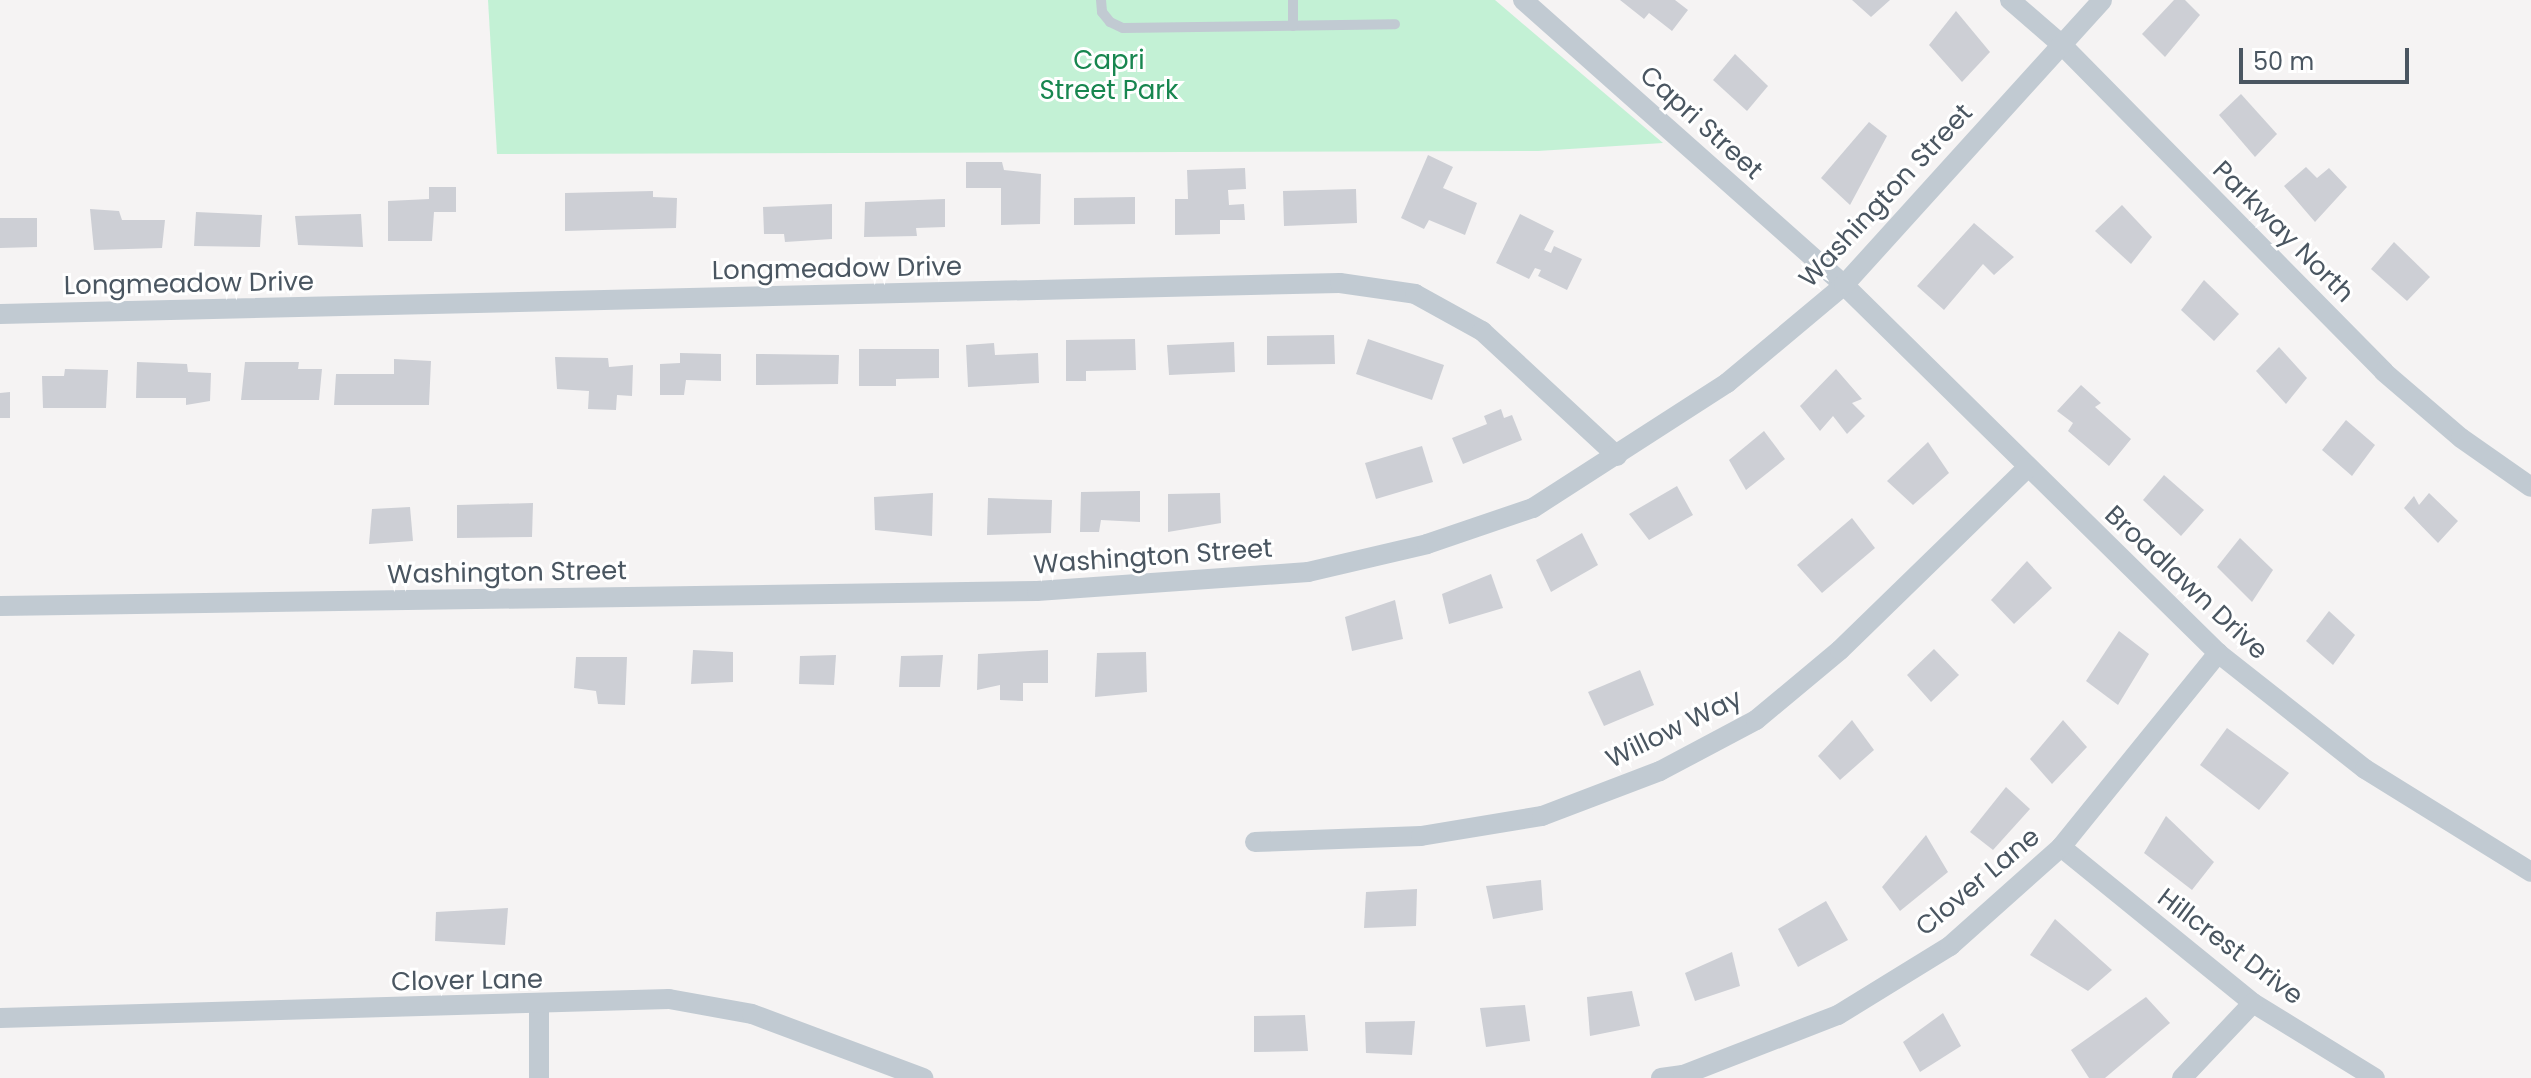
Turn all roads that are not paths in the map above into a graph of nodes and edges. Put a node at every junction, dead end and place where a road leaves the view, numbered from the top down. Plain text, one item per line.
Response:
1 (1101, 0) edge
2 (1293, 0) edge
3 (1523, 0) edge
4 (2010, 0) edge
5 (2102, 0) edge
6 (1395, 24) dead end
7 (1293, 26) junction
8 (2062, 45) junction
9 (1844, 285) junction
10 (0, 314) edge
11 (1617, 456) junction
12 (2027, 468) junction
13 (2531, 487) edge
14 (0, 606) edge
15 (2218, 653) junction
16 (1255, 842) dead end
17 (2061, 847) junction
18 (2531, 872) edge
19 (2253, 1003) junction
20 (539, 1005) junction
21 (0, 1018) edge
22 (539, 1078) edge
23 (923, 1078) edge
24 (1661, 1078) edge
25 (2182, 1078) edge
26 (2375, 1078) edge

1 - 7 lane
2 - 7 lane
3 - 9 street, Capri Street
4 - 8 street, Parkway North
5 - 8 street, Washington Street
6 - 7 lane
8 - 9 street, Washington Street
8 - 13 street, Parkway North
9 - 11 street, Washington Street
9 - 12 street, Broadlawn Drive
10 - 11 street, Longmeadow Drive
11 - 14 street, Washington Street
12 - 15 street, Broadlawn Drive
12 - 16 street, Willow Way
15 - 17 street, Clover Lane
15 - 18 street, Broadlawn Drive
17 - 19 street, Hillcrest Drive
17 - 24 street, Clover Lane
19 - 25 street
19 - 26 street, Hillcrest Drive
20 - 21 street, Clover Lane
20 - 22 street
20 - 23 street, Clover Lane

